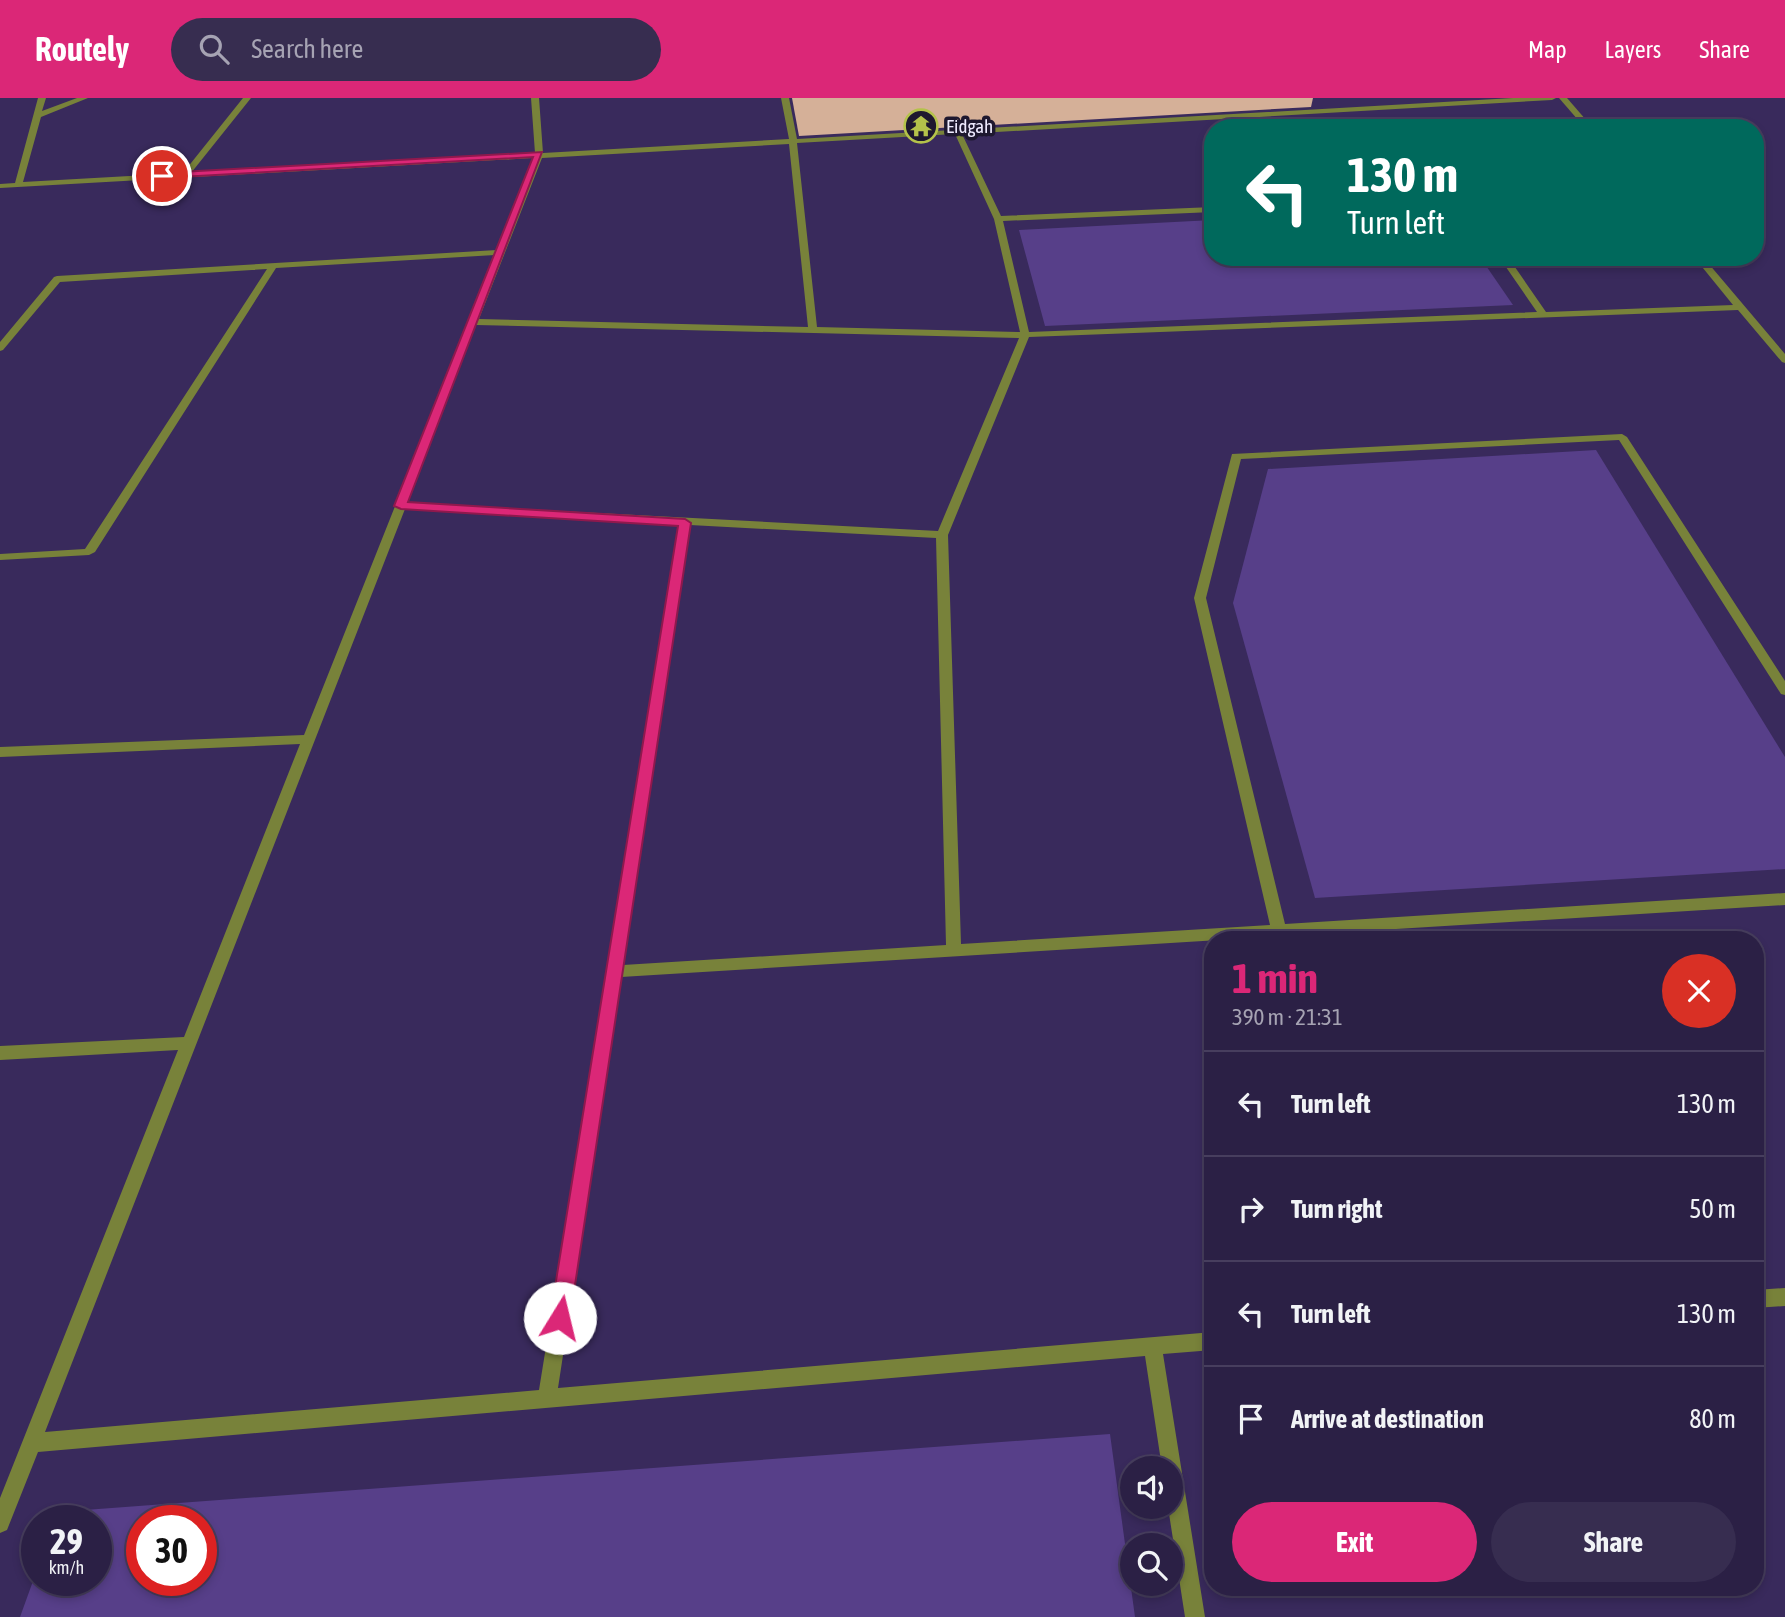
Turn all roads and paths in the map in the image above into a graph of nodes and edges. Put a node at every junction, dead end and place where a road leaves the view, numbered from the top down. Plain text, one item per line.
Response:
1 (43, 98) edge
2 (84, 98) edge
3 (247, 98) edge
4 (535, 98) edge
5 (785, 98) edge
6 (1310, 98) edge
7 (1552, 98) edge
8 (1563, 98) edge
9 (1311, 111) junction
10 (38, 115) junction
11 (1580, 119) edge
12 (957, 131) junction
13 (793, 140) junction
14 (539, 154) junction
15 (186, 174) junction
16 (18, 185) junction
17 (0, 186) edge
18 (1204, 209) edge
19 (998, 219) junction
20 (500, 252) junction
21 (274, 265) junction
22 (1509, 266) edge
23 (1706, 266) edge
24 (1740, 307) junction
25 (1544, 315) junction
26 (472, 323) junction
27 (813, 331) junction
28 (1025, 335) junction
29 (0, 348) edge
30 (1785, 360) edge
31 (401, 506) junction
32 (685, 523) junction
33 (942, 535) junction
34 (0, 557) edge
35 (1785, 691) edge
36 (309, 739) junction
37 (0, 752) edge
38 (1785, 899) edge
39 (1279, 931) joint
40 (1204, 936) edge
41 (954, 951) junction
42 (616, 971) junction
43 (189, 1043) junction
44 (0, 1053) edge
45 (1785, 1297) edge
46 (1764, 1298) edge
47 (1204, 1342) edge
48 (1153, 1346) junction
49 (547, 1398) junction
50 (32, 1443) junction
51 (0, 1523) edge
52 (1195, 1617) edge

1 - 10 street
2 - 10 street
3 - 15 street
4 - 14 street
5 - 13 street
6 - 9 street
7 - 9 street
8 - 11 street
9 - 12 street
10 - 16 street
12 - 13 street
12 - 19 street
13 - 14 street
13 - 27 street
14 - 15 street
14 - 20 street
15 - 16 street
16 - 17 street
18 - 19 street
19 - 28 street
20 - 21 street
20 - 26 street
21 - 29 street
21 - 34 street
22 - 25 street
23 - 24 street
24 - 25 street
24 - 30 street
25 - 28 street
26 - 27 street
26 - 31 street
27 - 28 street
28 - 33 street
31 - 32 street
31 - 36 street
32 - 33 street
32 - 42 street
33 - 41 street
35 - 39 street
36 - 37 street
36 - 43 street
38 - 39 street
40 - 41 street
41 - 42 street
42 - 49 street
43 - 44 street
43 - 50 street
45 - 46 street
47 - 48 street
48 - 49 street
48 - 52 street
49 - 50 street
50 - 51 street

